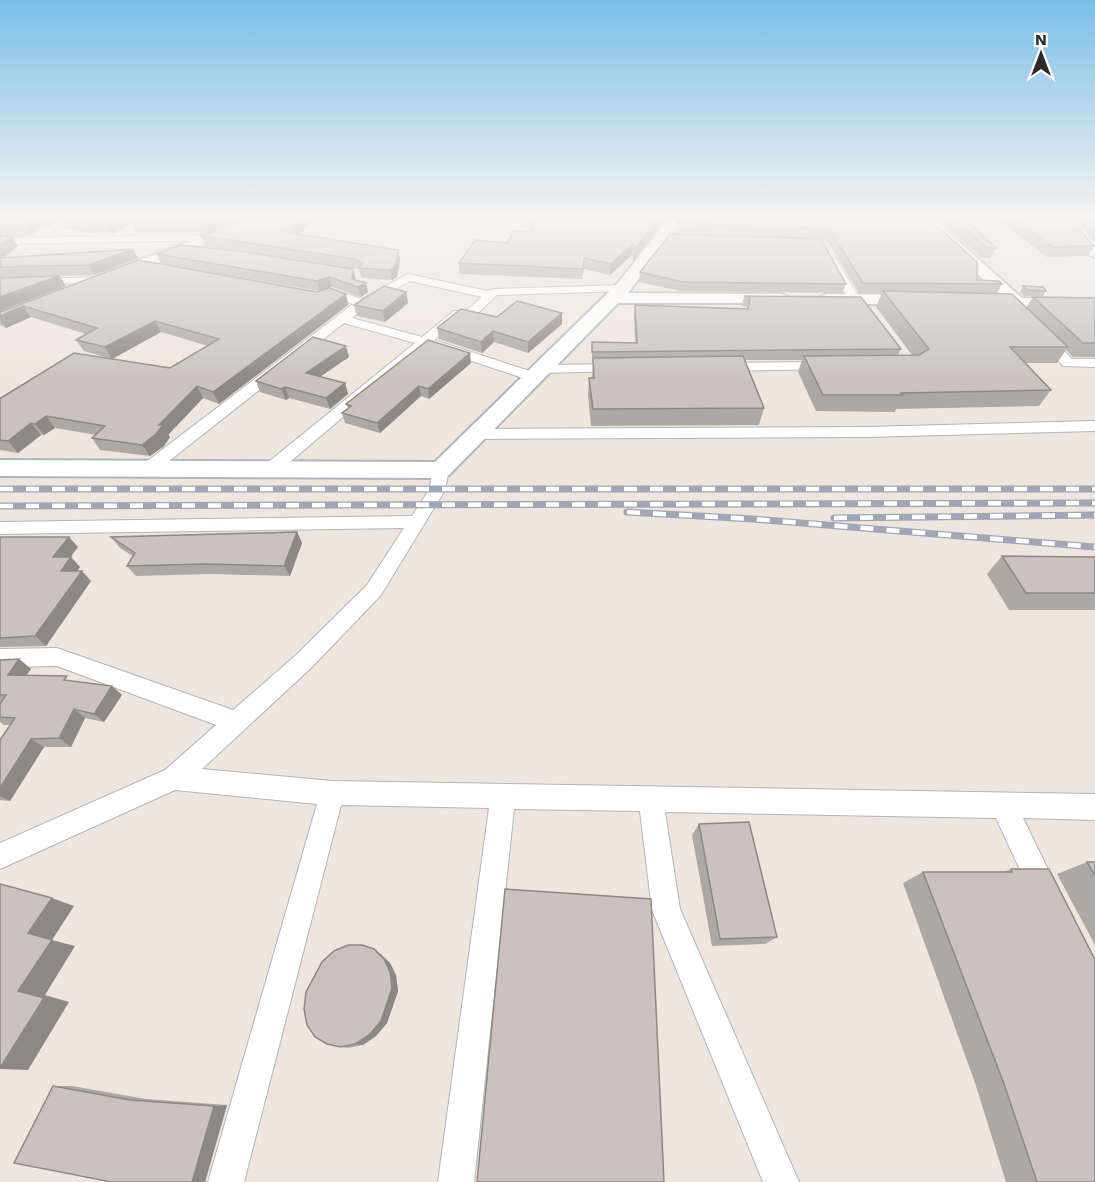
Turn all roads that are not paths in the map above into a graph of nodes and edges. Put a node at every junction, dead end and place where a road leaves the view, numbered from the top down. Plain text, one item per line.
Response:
1 (123, 271) edge
2 (638, 271) edge
3 (840, 271) edge
4 (977, 271) edge
5 (100, 280) junction
6 (0, 283) edge
7 (618, 293) junction
8 (310, 295) edge
9 (490, 295) junction
10 (57, 297) edge
11 (858, 299) junction
12 (933, 301) edge
13 (969, 302) edge
14 (362, 303) junction
15 (1095, 305) edge
16 (1014, 308) junction
17 (875, 318) edge
18 (342, 319) junction
19 (1036, 333) edge
20 (423, 341) junction
21 (1095, 363) edge
22 (840, 365) edge
23 (709, 367) edge
24 (626, 368) edge
25 (538, 373) junction
26 (1095, 426) edge
27 (477, 434) junction
28 (0, 468) edge
29 (272, 468) junction
30 (148, 469) junction
31 (441, 470) junction
32 (417, 522) junction
33 (0, 528) edge
34 (0, 658) edge
35 (237, 722) junction
36 (174, 778) junction
37 (332, 793) junction
38 (503, 796) junction
39 (651, 798) junction
40 (1003, 805) junction
41 (1095, 807) edge
42 (0, 856) edge
43 (1054, 910) edge
44 (226, 1182) edge
45 (456, 1182) edge
46 (781, 1182) edge

1 - 5 street
2 - 7 street
3 - 11 street
4 - 16 street
5 - 6 street
5 - 10 street
7 - 9 street
7 - 11 street
7 - 25 street
8 - 14 street
9 - 14 street
9 - 20 street
11 - 12 street
11 - 17 street
13 - 16 street
14 - 18 street
15 - 16 street
18 - 20 street
18 - 30 street
19 - 21 street
20 - 25 street
20 - 29 street
22 - 23 street
24 - 25 street
25 - 27 street
26 - 27 street
27 - 31 street
28 - 30 street
29 - 30 street
29 - 31 street
31 - 32 street
32 - 33 street
32 - 35 street
34 - 35 street
35 - 36 street
36 - 37 street
36 - 42 street
37 - 38 street
37 - 44 street
38 - 39 street
38 - 45 street
39 - 40 street
39 - 46 street
40 - 41 street
40 - 43 street

